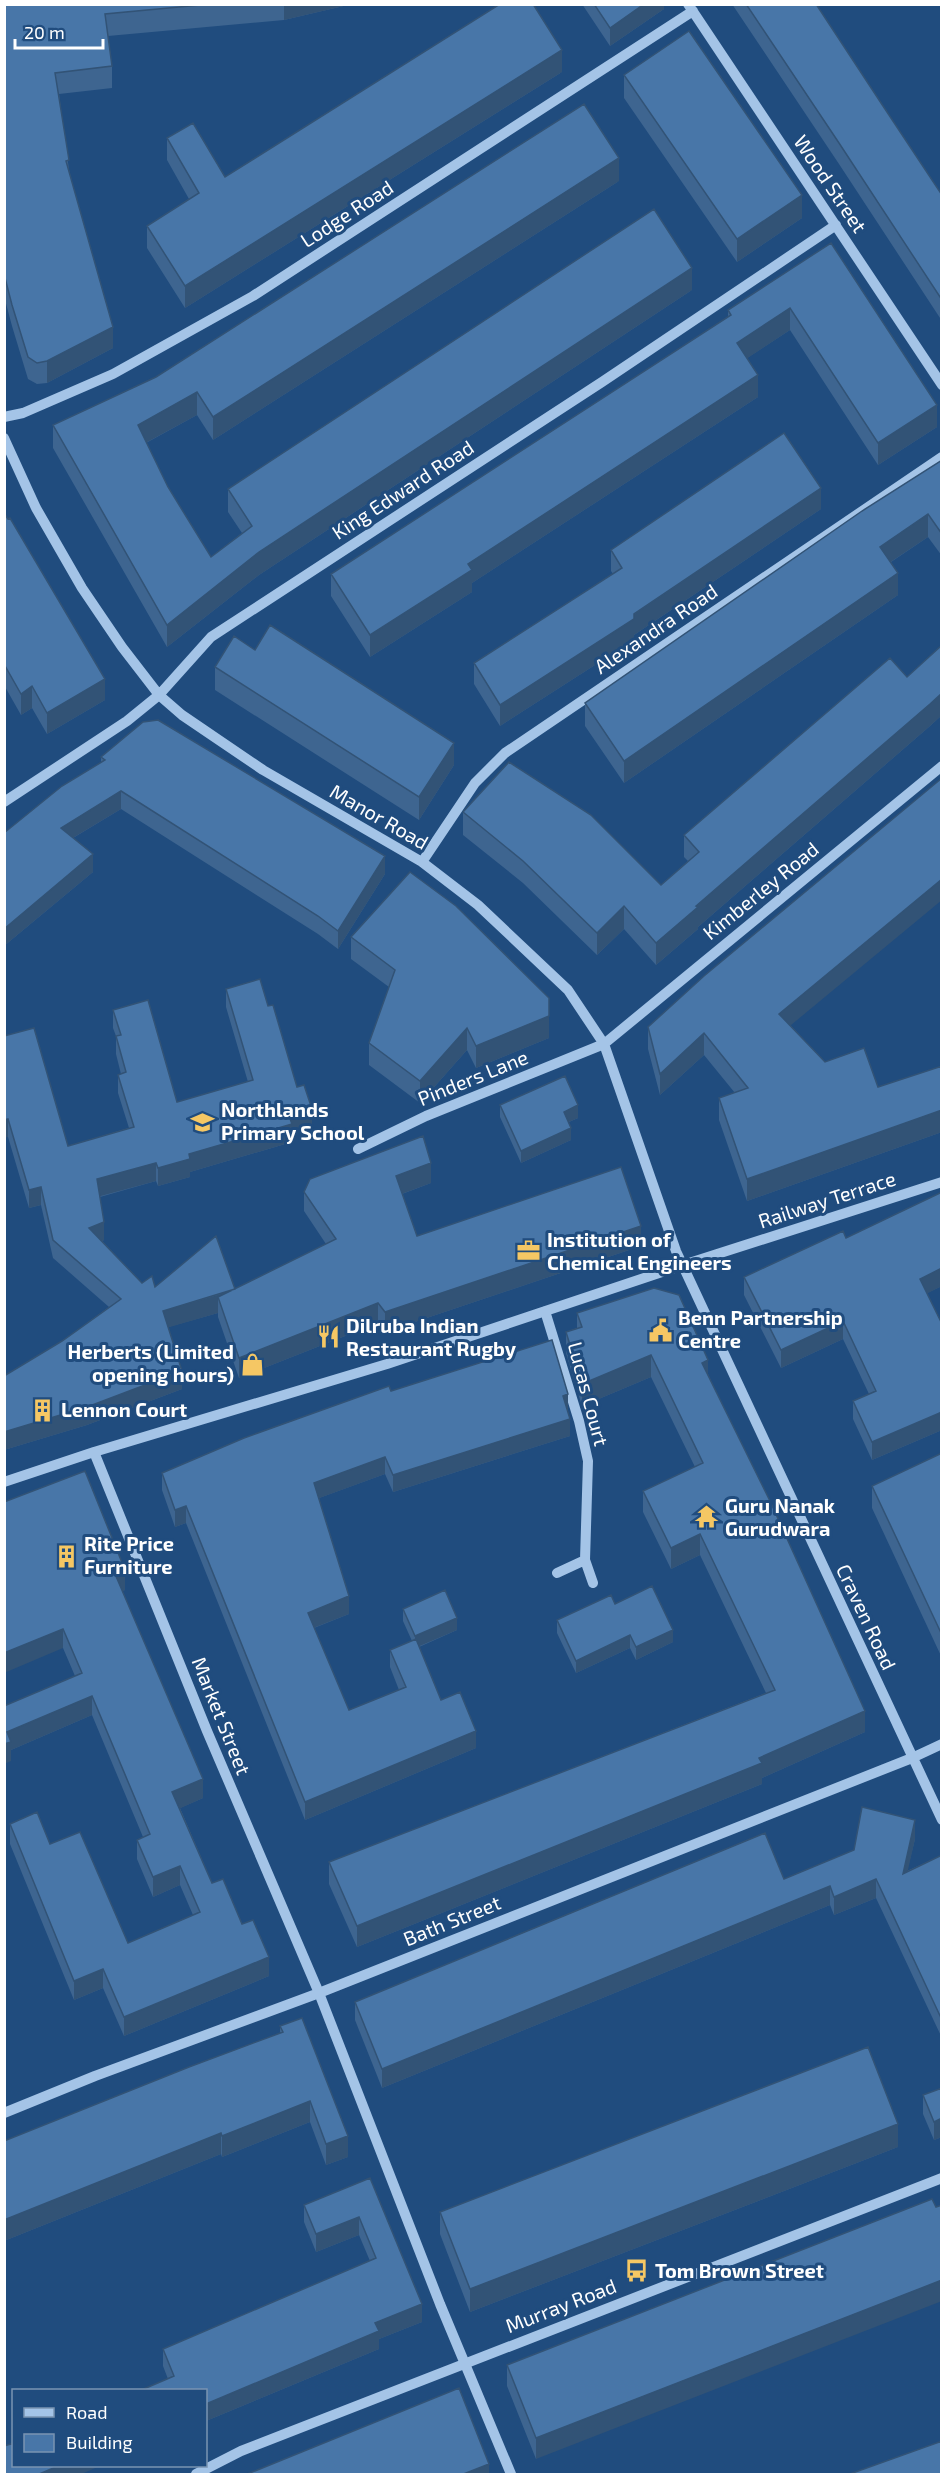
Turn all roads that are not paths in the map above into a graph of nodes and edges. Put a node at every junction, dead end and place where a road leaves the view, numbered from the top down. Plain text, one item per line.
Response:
1 (690, 8) edge
2 (836, 225) junction
3 (942, 385) edge
4 (4, 417) edge
5 (4, 438) edge
6 (942, 457) edge
7 (159, 695) junction
8 (942, 766) edge
9 (4, 802) edge
10 (422, 862) junction
11 (604, 1044) junction
12 (357, 1149) dead end
13 (942, 1182) edge
14 (682, 1265) junction
15 (545, 1311) junction
16 (94, 1452) junction
17 (4, 1482) edge
18 (585, 1560) junction
19 (557, 1573) dead end
20 (593, 1583) dead end
21 (942, 1744) edge
22 (912, 1758) junction
23 (942, 1820) edge
24 (319, 1993) junction
25 (4, 2113) edge
26 (942, 2178) edge
27 (465, 2362) junction
28 (196, 2475) edge
29 (510, 2475) edge

1 - 2 street, Wood Street
1 - 4 street, Lodge Road
2 - 3 street, Wood Street
2 - 7 street, King Edward Road
5 - 7 street, Manor Road
6 - 10 street, Alexandra Road
7 - 9 street, King Edward Road
7 - 10 street, Manor Road
8 - 11 street, Kimberley Road
10 - 11 street, Manor Road
11 - 12 street, Pinders Lane
11 - 14 street, Manor Road
13 - 14 street, Railway Terrace
14 - 15 street, Railway Terrace
14 - 22 street, Craven Road
15 - 16 street, Railway Terrace
15 - 18 street, Lucas Court
16 - 17 street, Railway Terrace
16 - 24 street, Market Street
18 - 19 street
18 - 20 street, Lucas Court
21 - 22 street, Bath Street
22 - 23 street, Craven Road
22 - 24 street, Bath Street
24 - 25 street, Bath Street
24 - 27 street
26 - 27 street, Murray Road
27 - 28 street, Murray Road
27 - 29 street

